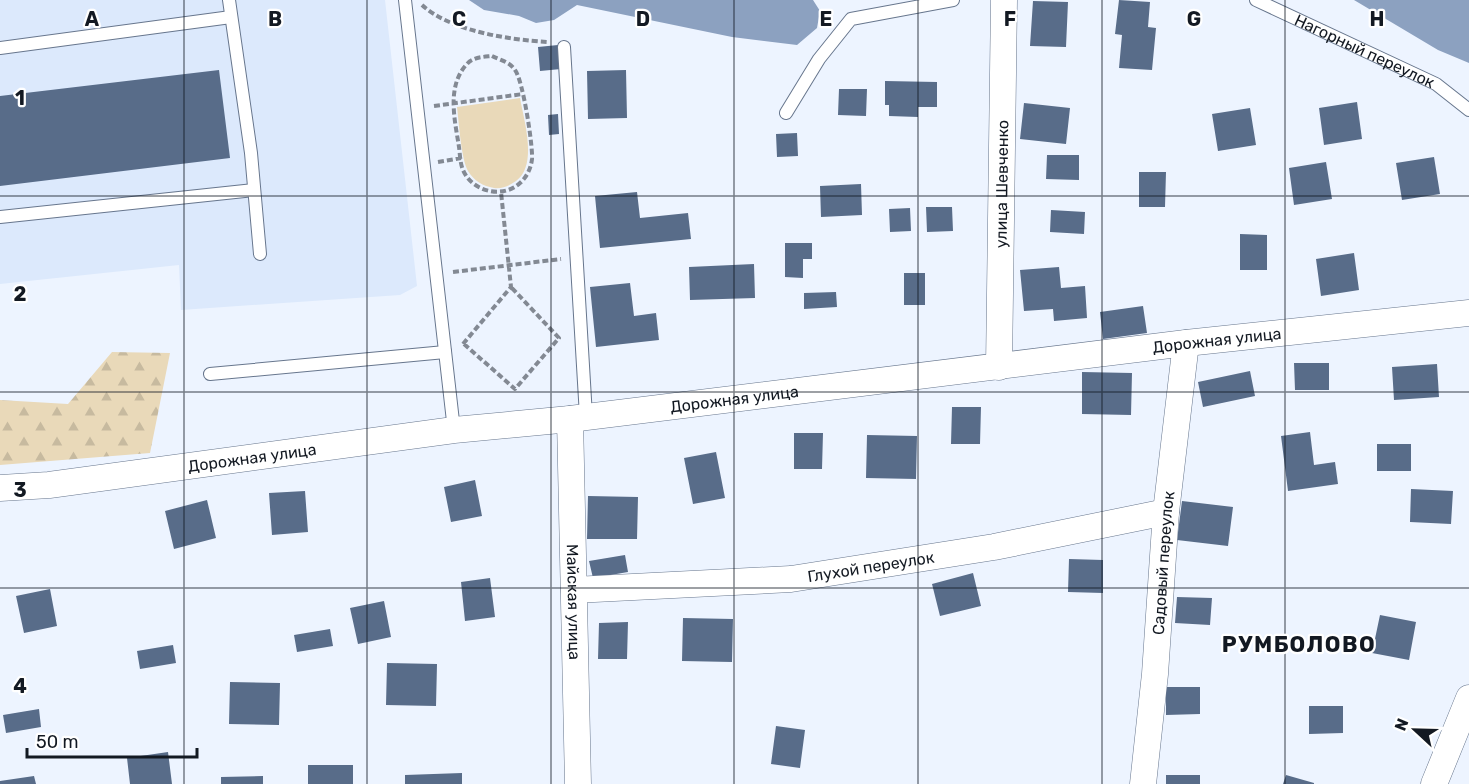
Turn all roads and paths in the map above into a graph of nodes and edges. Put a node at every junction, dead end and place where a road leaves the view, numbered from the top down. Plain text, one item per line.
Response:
1 (229, 0) edge
2 (405, 0) edge
3 (417, 0) edge
4 (953, 0) edge
5 (1004, 0) edge
6 (1256, 0) edge
7 (231, 17) junction
8 (564, 47) joint
9 (0, 48) edge
10 (523, 94) junction
11 (453, 104) junction
12 (427, 107) dead end
13 (1469, 110) edge
14 (786, 113) dead end
15 (461, 158) junction
16 (433, 162) dead end
17 (254, 190) junction
18 (501, 192) junction
19 (0, 217) edge
20 (260, 254) dead end
21 (577, 257) junction
22 (508, 265) junction
23 (446, 273) dead end
24 (511, 287) junction
25 (1469, 313) edge
26 (1186, 343) junction
27 (464, 344) junction
28 (450, 349) junction
29 (999, 367) junction
30 (210, 374) dead end
31 (578, 417) junction
32 (454, 430) junction
33 (0, 488) edge
34 (1166, 512) junction
35 (574, 590) junction
36 (1469, 698) edge
37 (579, 784) edge
38 (1143, 784) edge
39 (1434, 784) edge

1 - 7 lane
2 - 28 lane
3 - 8 path
4 - 14 lane
5 - 29 street, улица Шевченко
6 - 13 lane, Нагорный переулок
7 - 9 lane
7 - 17 lane
8 - 21 lane
10 - 11 path
10 - 11 path
10 - 18 path
11 - 12 path
11 - 15 path
15 - 16 path
15 - 18 path
17 - 19 lane
17 - 20 lane
18 - 22 path
21 - 22 path
21 - 31 lane
22 - 23 path
22 - 24 path
24 - 27 path
24 - 27 path
25 - 26 street, Дорожная улица
26 - 29 street, Дорожная улица
26 - 34 street, Садовый переулок
27 - 28 path
28 - 30 lane
28 - 32 lane
29 - 31 street, Дорожная улица
31 - 32 street, Дорожная улица
31 - 35 street, Майская улица
32 - 33 street, Дорожная улица
34 - 35 street, Глухой переулок
34 - 38 street, Садовый переулок
35 - 37 street, Майская улица
36 - 39 street

